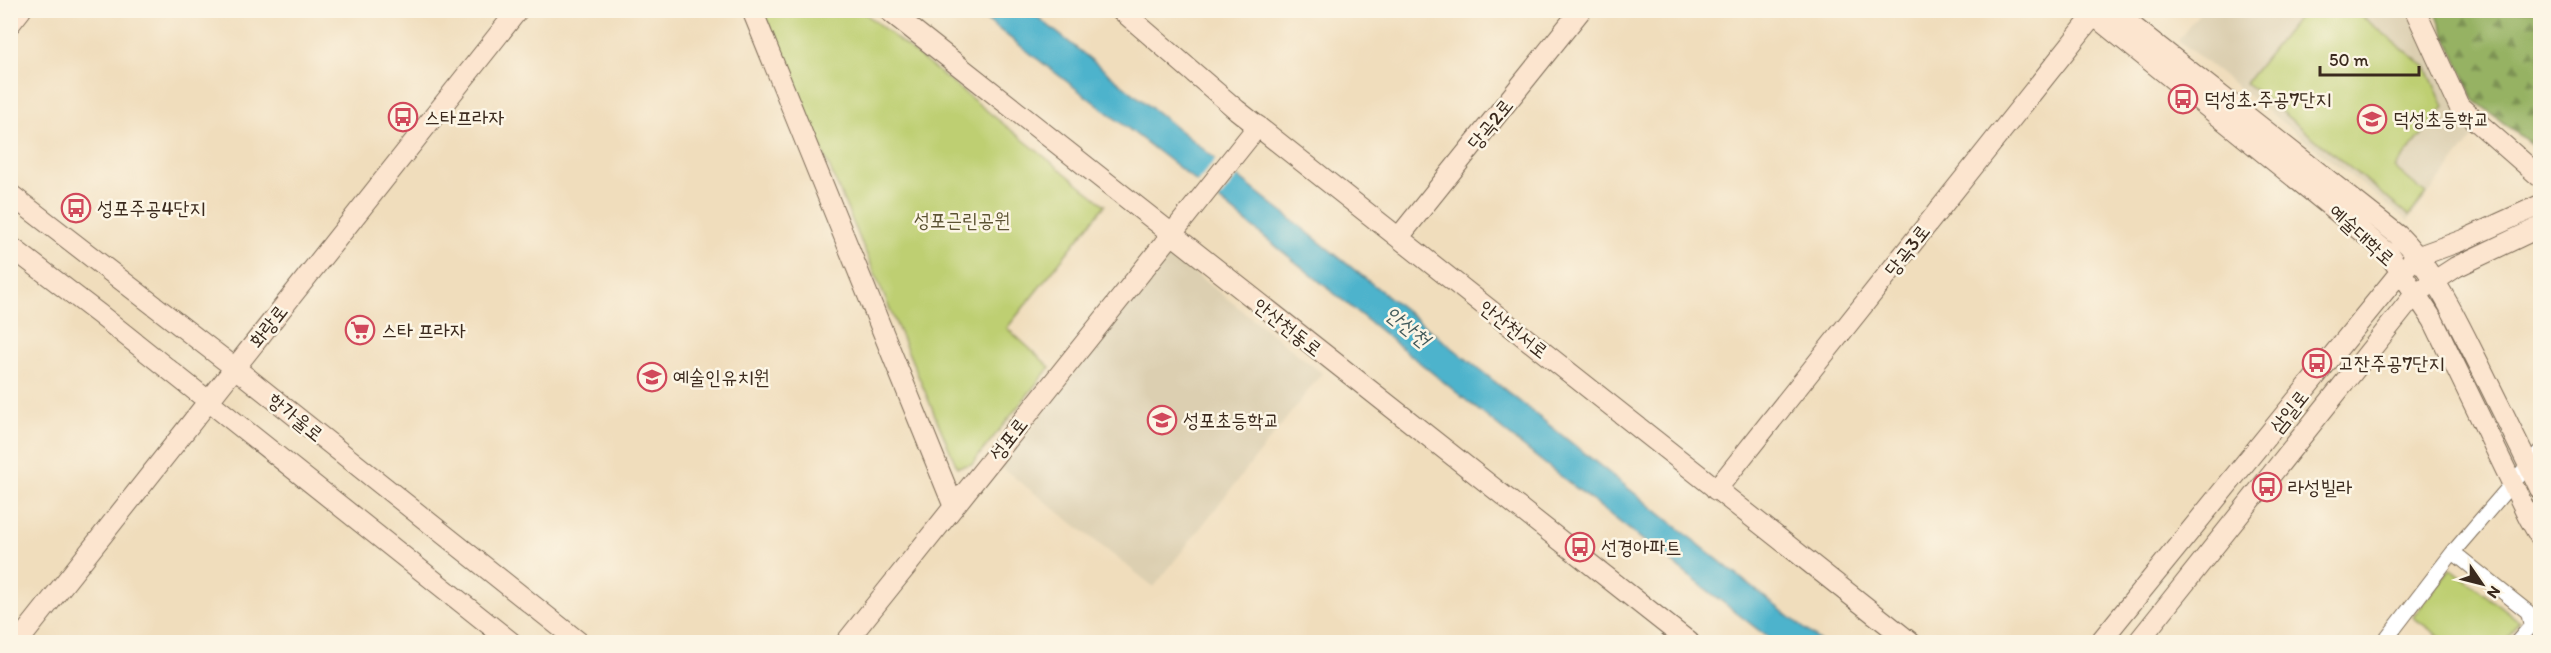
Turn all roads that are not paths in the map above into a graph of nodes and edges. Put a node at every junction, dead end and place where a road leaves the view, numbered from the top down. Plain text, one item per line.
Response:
1 (21, 10) edge
2 (518, 10) edge
3 (752, 10) edge
4 (888, 10) edge
5 (1121, 10) edge
6 (1581, 10) edge
7 (2415, 10) edge
8 (2098, 12) edge
9 (10, 24) edge
10 (1258, 126) junction
11 (2541, 177) edge
12 (10, 194) edge
13 (2541, 205) edge
14 (2541, 226) edge
15 (1170, 234) junction
16 (1399, 237) junction
17 (10, 246) edge
18 (2419, 256) junction
19 (2401, 271) junction
20 (2436, 280) junction
21 (2416, 293) junction
22 (235, 368) junction
23 (208, 402) junction
24 (2534, 457) edge
25 (2512, 483) junction
26 (2541, 489) edge
27 (1716, 490) junction
28 (954, 507) junction
29 (2541, 537) edge
30 (2453, 552) junction
31 (18, 642) edge
32 (511, 642) edge
33 (579, 642) edge
34 (846, 642) edge
35 (1689, 642) edge
36 (1910, 642) edge
37 (2100, 642) edge
38 (2138, 642) edge
39 (2384, 642) edge
40 (2517, 642) edge

1 - 9 street
2 - 22 street, 화랑로
3 - 28 street
4 - 15 street, 안산천동로
5 - 10 street, 안산천서로
6 - 16 street, 당곡2로
7 - 11 street
8 - 18 street, 예술대학로
8 - 19 street, 예술대학로
8 - 27 street, 당곡3로
10 - 15 street, 성포로
10 - 16 street, 안산천서로
12 - 22 street, 항가울로
13 - 18 street, 삼일로
14 - 20 street, 삼일로
15 - 28 street, 성포로
15 - 35 street, 안산천동로
16 - 27 street, 안산천서로
17 - 23 street
18 - 19 street, 삼일로
18 - 20 street, 예술대학로
19 - 21 street, 예술대학로
19 - 37 street, 삼일로
20 - 21 street, 삼일로
20 - 24 street, 예술대학로
21 - 25 street, 예술대학로
21 - 38 street, 삼일로
22 - 23 street, 화랑로
22 - 33 street, 항가울로
23 - 31 street, 화랑로
23 - 32 street
24 - 25 street
24 - 26 street, 예술대학로
25 - 29 street, 예술대학로
25 - 30 street
27 - 36 street, 안산천서로
28 - 34 street, 성포로
30 - 39 street
30 - 40 street

